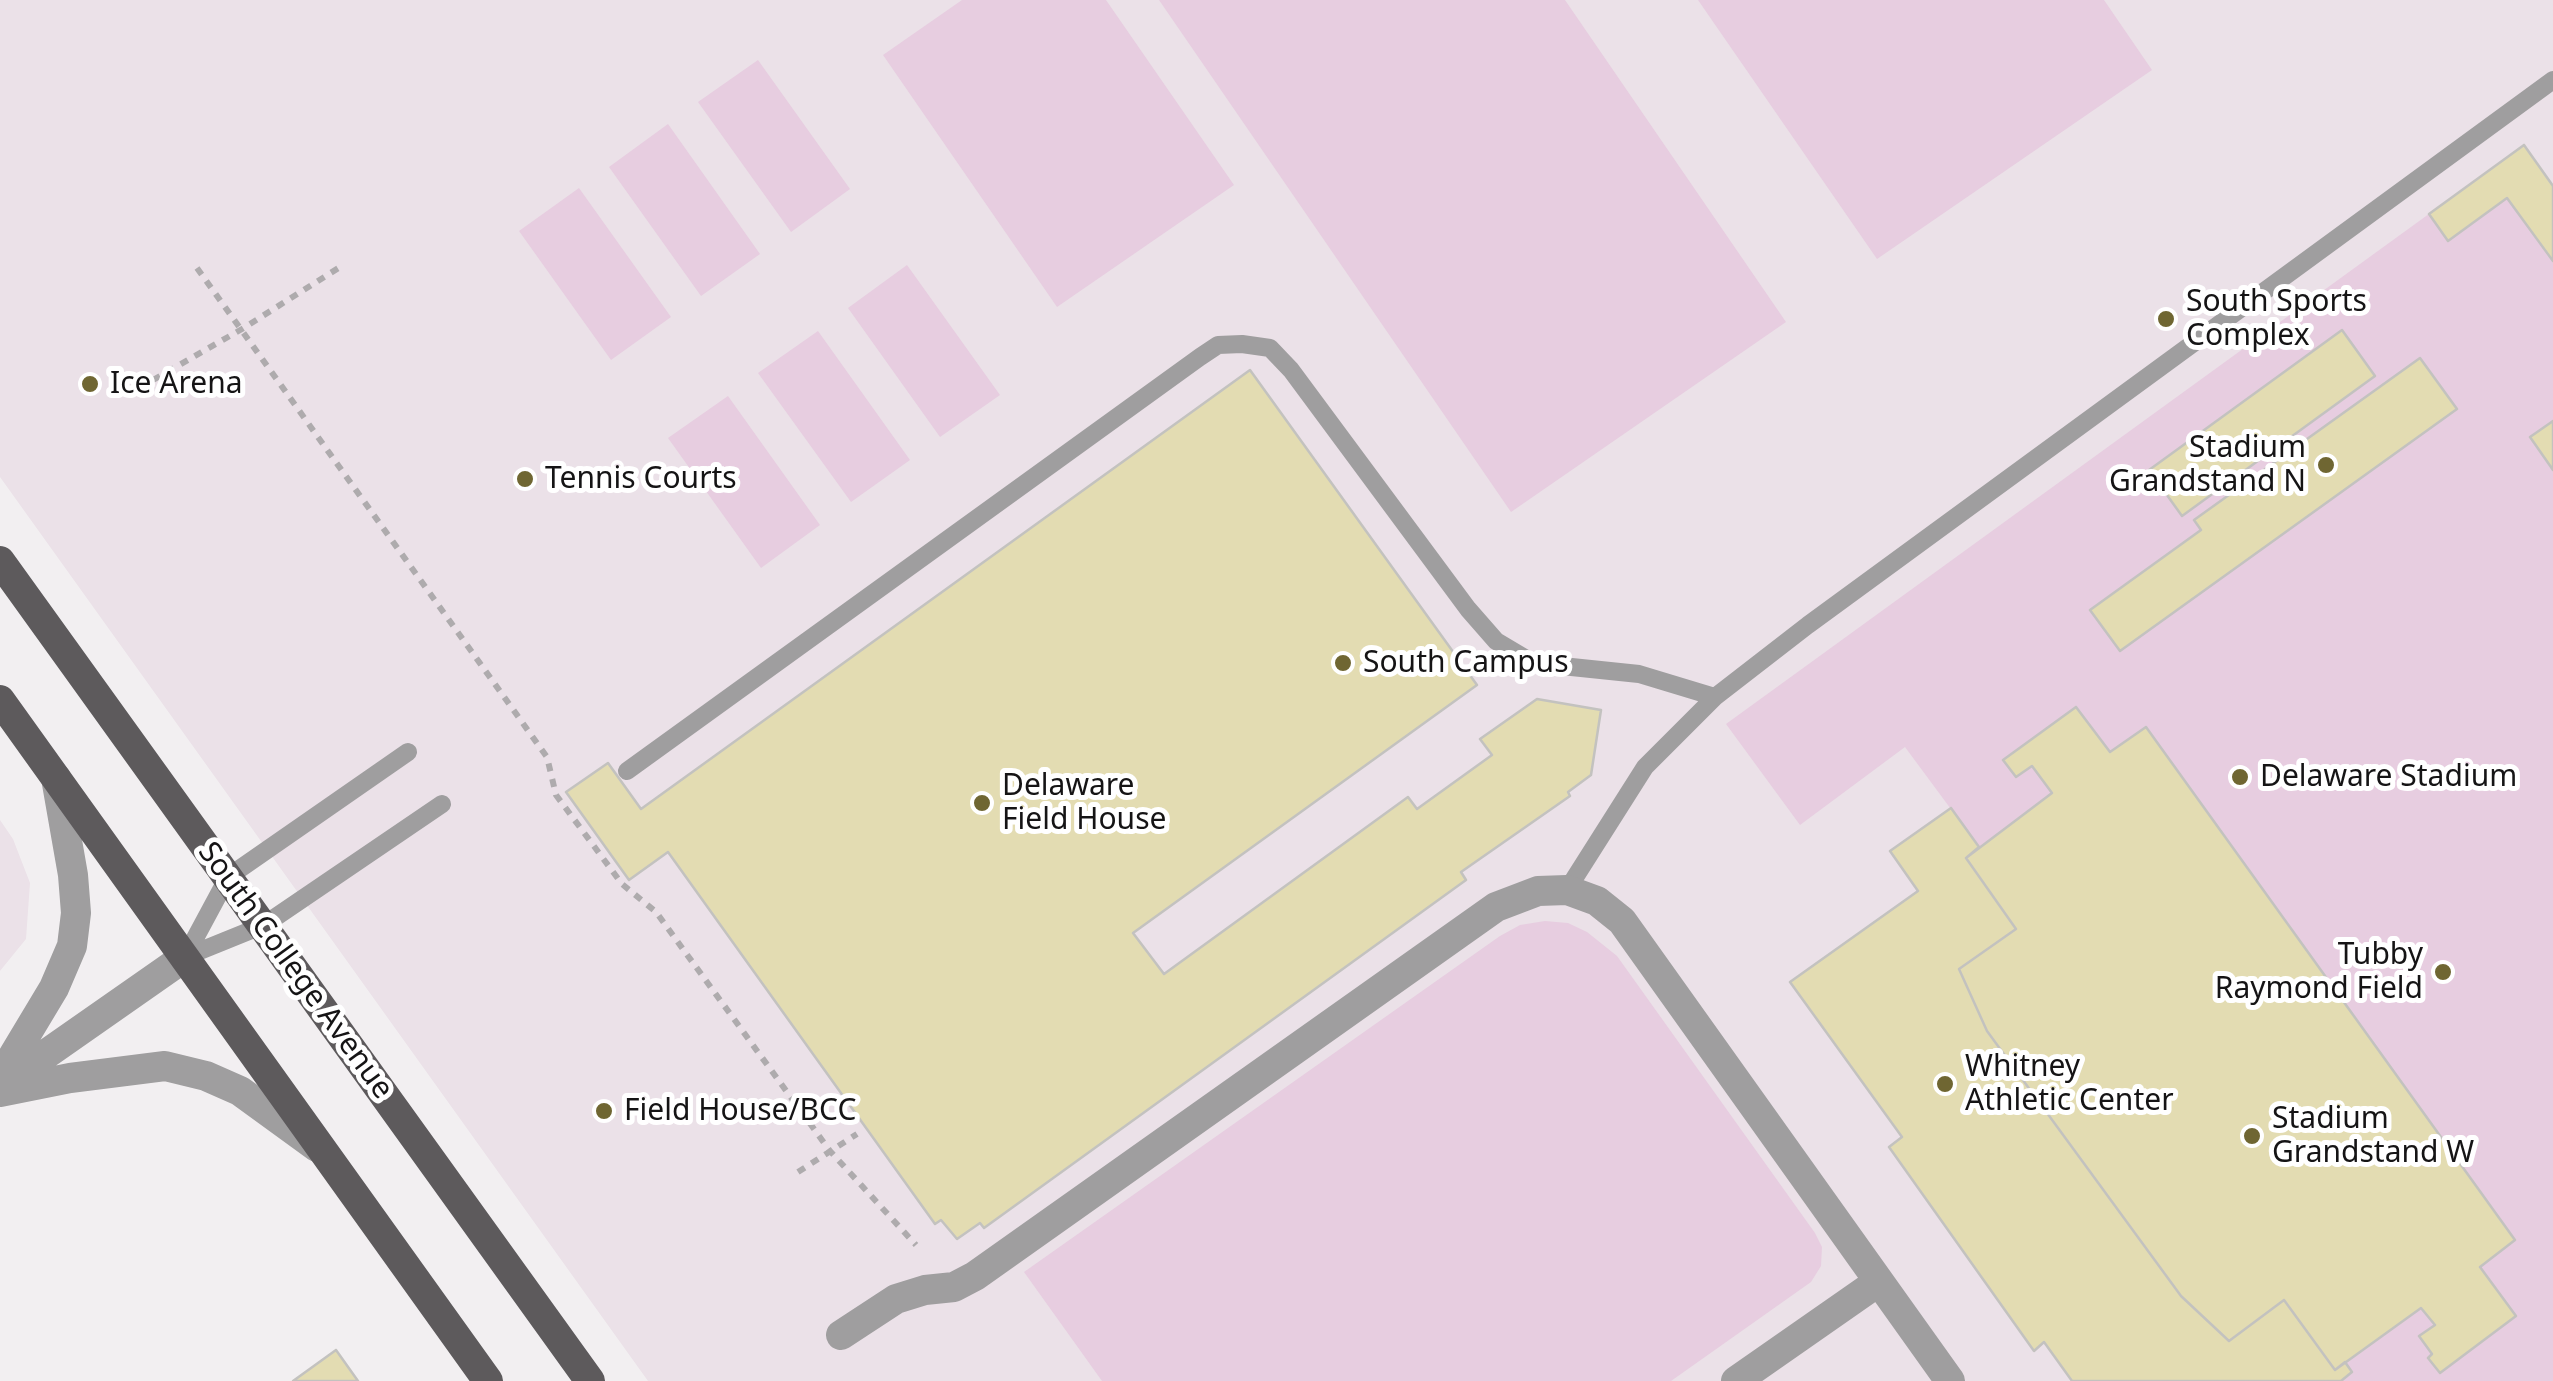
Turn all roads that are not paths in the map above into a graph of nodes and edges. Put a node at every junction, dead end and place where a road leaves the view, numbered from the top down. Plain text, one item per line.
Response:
1 (2553, 80) edge
2 (0, 561) edge
3 (1714, 697) junction
4 (0, 700) edge
5 (408, 752) dead end
6 (627, 771) dead end
7 (56, 778) junction
8 (442, 804) dead end
9 (228, 877) junction
10 (1567, 890) junction
11 (264, 926) junction
12 (184, 957) junction
13 (0, 1078) edge
14 (0, 1089) edge
15 (325, 1153) junction
16 (1878, 1282) junction
17 (841, 1335) dead end
18 (488, 1381) edge
19 (590, 1381) edge
20 (1736, 1381) edge
21 (1950, 1381) edge

1 - 3 lane
2 - 9 main road, South College Avenue
3 - 6 lane
3 - 10 lane
4 - 7 main road
5 - 9 lane
7 - 12 main road
7 - 13 street
8 - 11 lane
9 - 11 main road, South College Avenue
9 - 12 lane
10 - 16 street
10 - 17 street
11 - 12 lane
11 - 19 main road, South College Avenue
12 - 14 street
12 - 15 main road
14 - 15 street
15 - 18 main road
16 - 20 street
16 - 21 street

